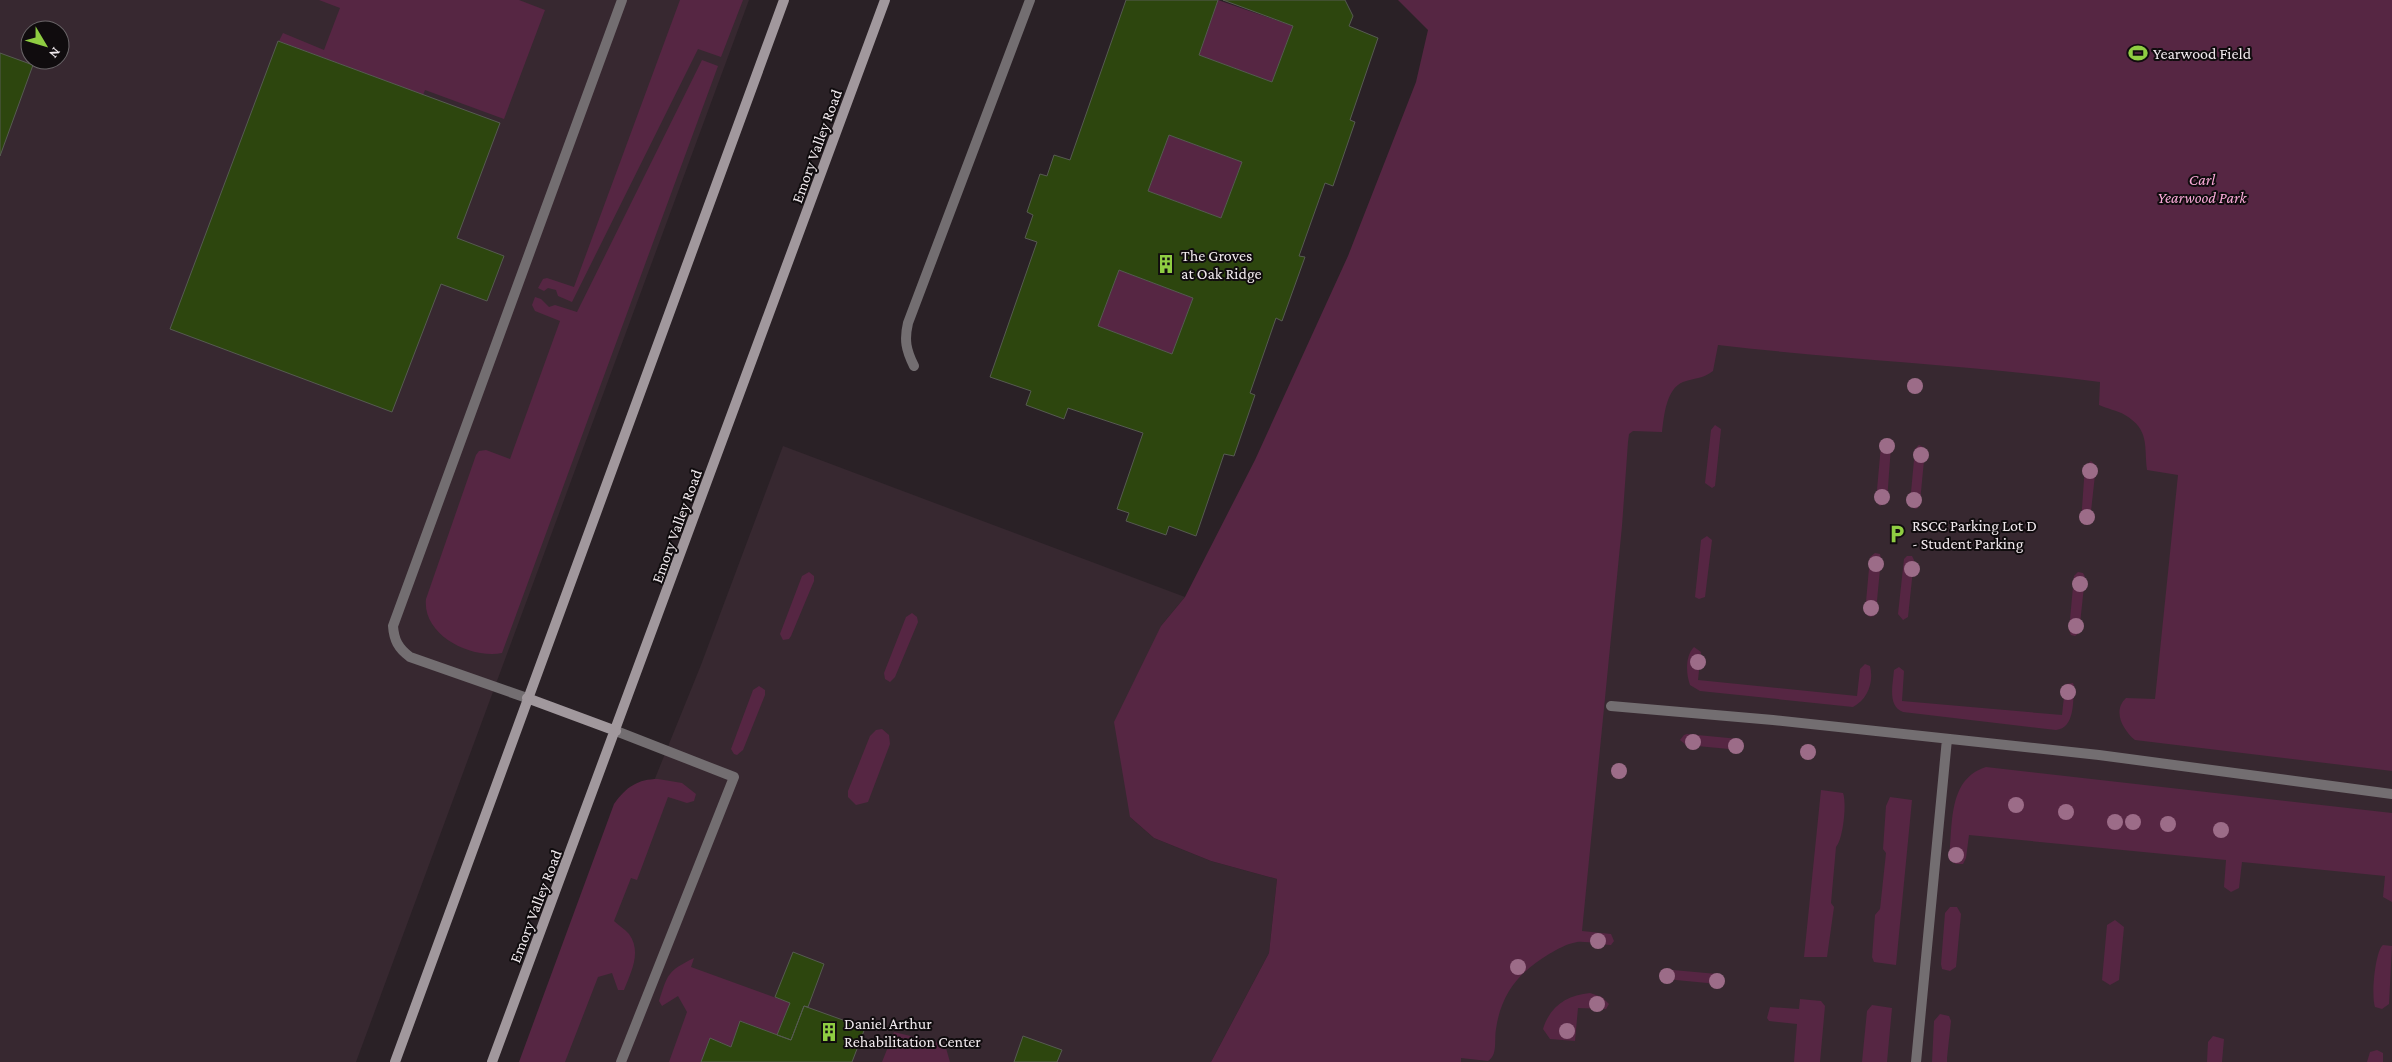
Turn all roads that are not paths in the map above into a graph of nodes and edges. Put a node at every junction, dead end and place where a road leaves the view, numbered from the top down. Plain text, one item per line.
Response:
1 (622, 0) edge
2 (784, 0) edge
3 (885, 0) edge
4 (1030, 0) edge
5 (914, 366) dead end
6 (527, 698) junction
7 (1610, 706) dead end
8 (616, 731) junction
9 (1948, 739) junction
10 (2392, 794) edge
11 (395, 1062) edge
12 (492, 1062) edge
13 (621, 1062) edge
14 (1916, 1062) edge

1 - 6 lane
2 - 6 main road
3 - 8 main road, Emory Valley Road
4 - 5 lane
6 - 8 main road
6 - 11 main road
7 - 9 lane
8 - 12 main road, Emory Valley Road
8 - 13 lane
9 - 10 lane
9 - 14 lane

